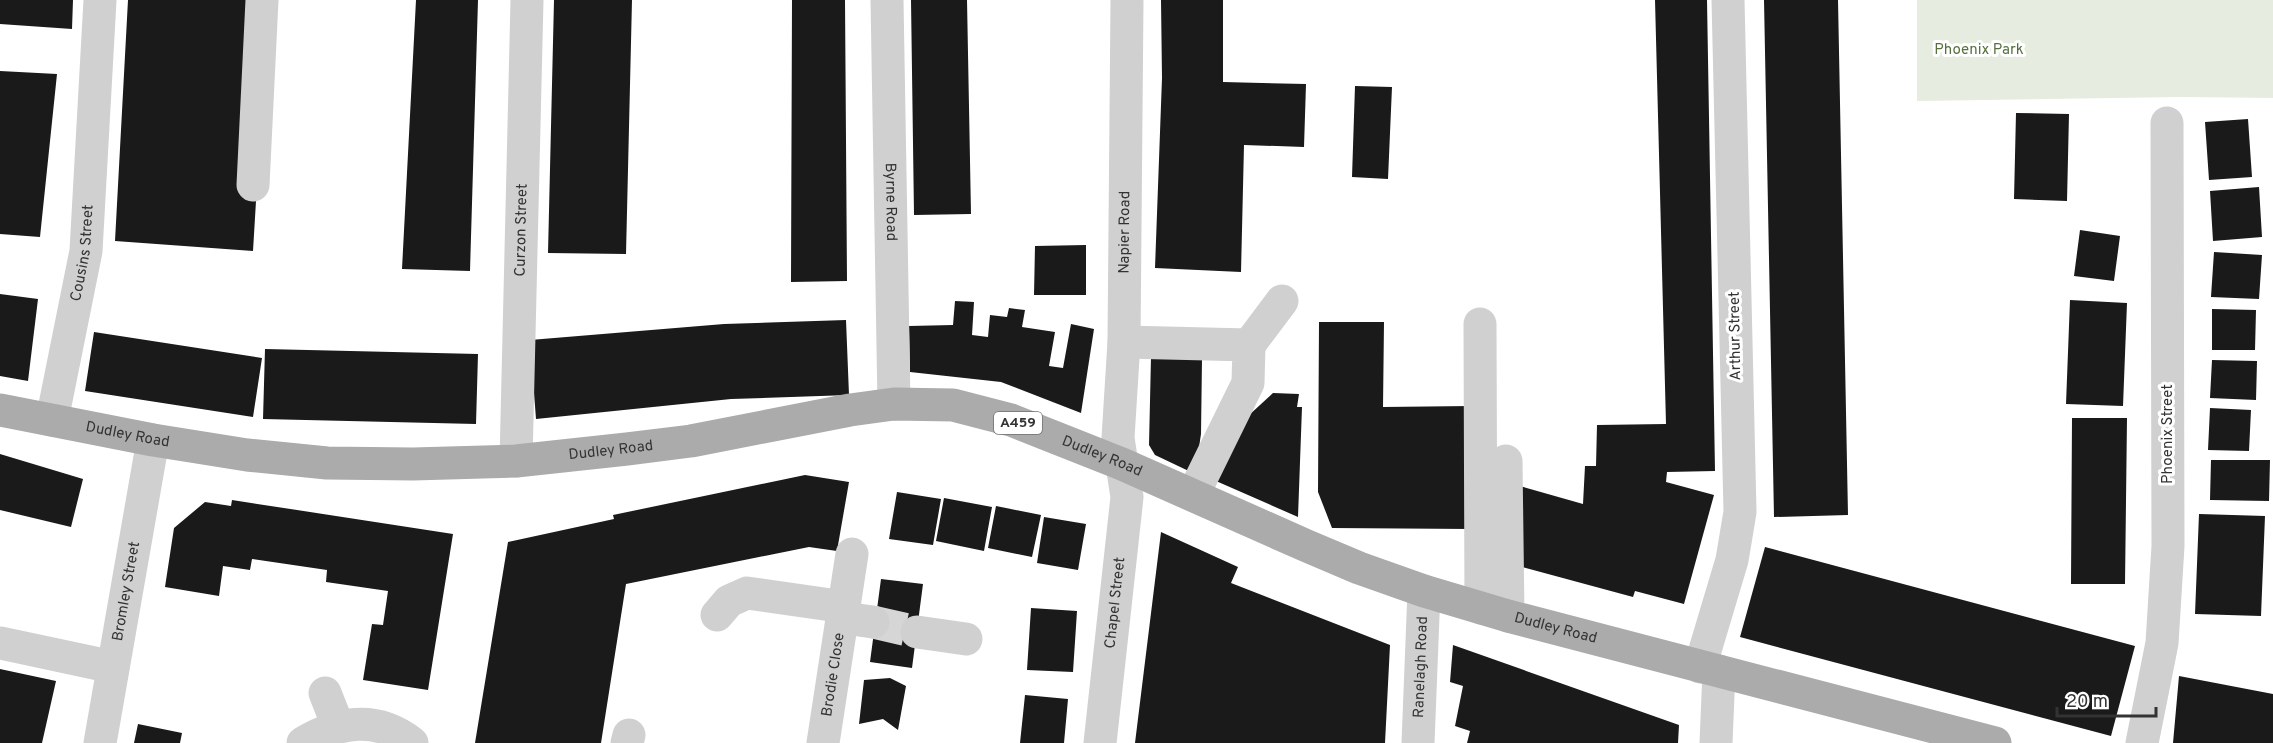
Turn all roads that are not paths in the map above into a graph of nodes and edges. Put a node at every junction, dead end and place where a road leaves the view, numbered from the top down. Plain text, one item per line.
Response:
1 (100, 0) edge
2 (262, 0) edge
3 (527, 0) edge
4 (887, 0) edge
5 (1127, 0) edge
6 (1728, 0) edge
7 (2167, 123) dead end
8 (253, 185) dead end
9 (1282, 301) dead end
10 (1480, 324) dead end
11 (1124, 342) junction
12 (1249, 345) junction
13 (894, 404) junction
14 (0, 410) edge
15 (52, 420) junction
16 (153, 440) junction
17 (516, 461) junction
18 (1506, 461) dead end
19 (1122, 464) junction
20 (1192, 495) junction
21 (852, 554) dead end
22 (1424, 591) junction
23 (1495, 612) junction
24 (717, 615) dead end
25 (854, 616) junction
26 (916, 632) tunnel mouth
27 (966, 639) dead end
28 (0, 644) edge
29 (113, 667) junction
30 (1709, 669) junction
31 (325, 693) dead end
32 (338, 726) junction
33 (100, 743) edge
34 (303, 743) edge
35 (412, 743) edge
36 (823, 743) edge
37 (1100, 743) edge
38 (1418, 743) edge
39 (1716, 743) edge
40 (1995, 743) edge
41 (2142, 743) edge

1 - 15 street, Cousins Street
2 - 8 street
3 - 17 street, Curzon Street
4 - 13 street, Byrne Road
5 - 11 street, Napier Road
6 - 30 street, Arthur Street
7 - 41 street, Phoenix Street
9 - 12 street
10 - 23 street
11 - 12 street
11 - 19 street, Napier Road
12 - 20 street
13 - 17 main road, Dudley Road / A459
13 - 19 main road, Dudley Road / A459
14 - 15 main road, Dudley Road / A459
15 - 16 main road, Dudley Road / A459
16 - 17 main road, Dudley Road / A459
16 - 29 street, Bromley Street
18 - 23 street
19 - 20 main road, Dudley Road / A459
19 - 37 street, Chapel Street
20 - 22 main road, Dudley Road / A459
21 - 25 street, Brodie Close
22 - 23 main road, Dudley Road / A459
22 - 38 street, Ranelagh Road
23 - 30 main road, Dudley Road / A459
24 - 25 street
25 - 36 street, Brodie Close
26 - 27 street
28 - 29 street
29 - 33 street, Bromley Street
30 - 39 street, Arthur Street
30 - 40 main road, Dudley Road / A459
31 - 32 street
32 - 34 street
32 - 35 street

